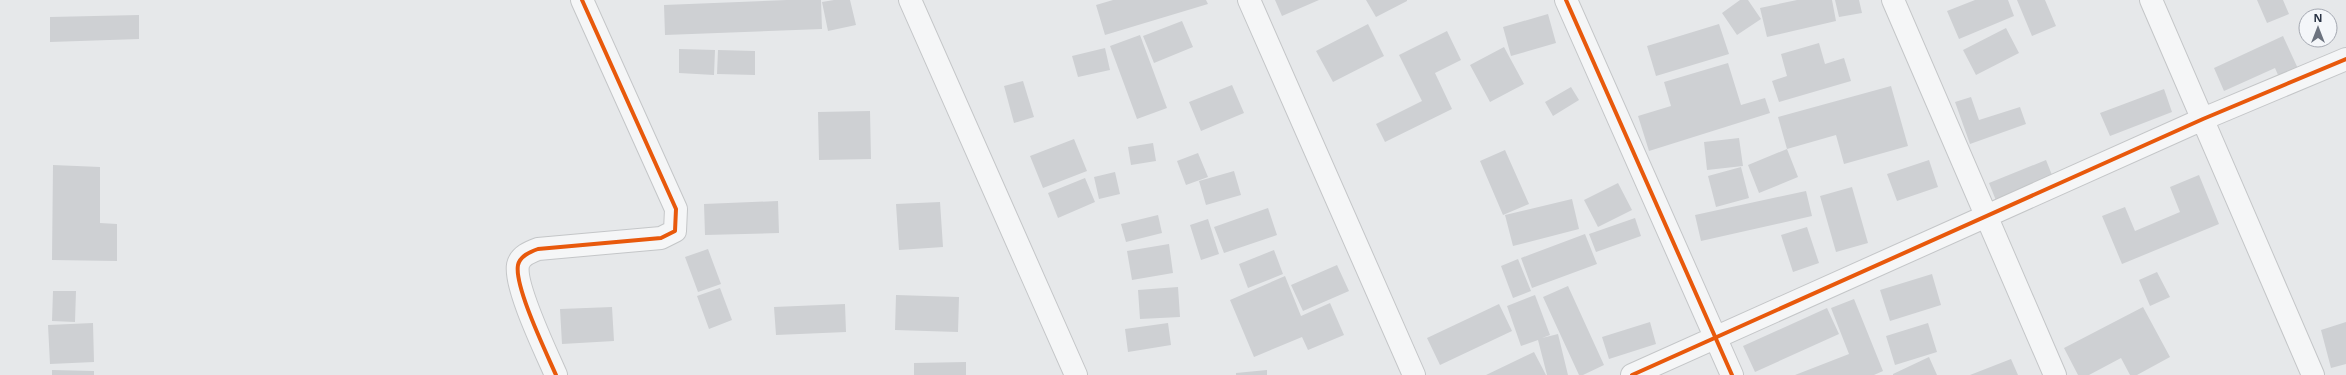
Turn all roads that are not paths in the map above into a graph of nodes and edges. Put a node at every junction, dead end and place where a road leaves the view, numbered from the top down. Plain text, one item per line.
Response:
1 (582, 0) edge
2 (910, 0) edge
3 (1248, 0) edge
4 (1566, 0) edge
5 (1892, 0) edge
6 (2151, 0) edge
7 (2346, 59) edge
8 (2203, 119) junction
9 (1986, 216) junction
10 (1715, 336) junction
11 (556, 375) edge
12 (1076, 375) edge
13 (1414, 375) edge
14 (1632, 375) edge
15 (1732, 375) edge
16 (2055, 375) edge
17 (2313, 375) edge

1 - 11 street
2 - 12 street
3 - 13 street
4 - 10 street
5 - 9 street
6 - 8 street
7 - 8 street
8 - 9 street
8 - 17 street
9 - 10 street
9 - 16 street
10 - 14 street
10 - 15 street

